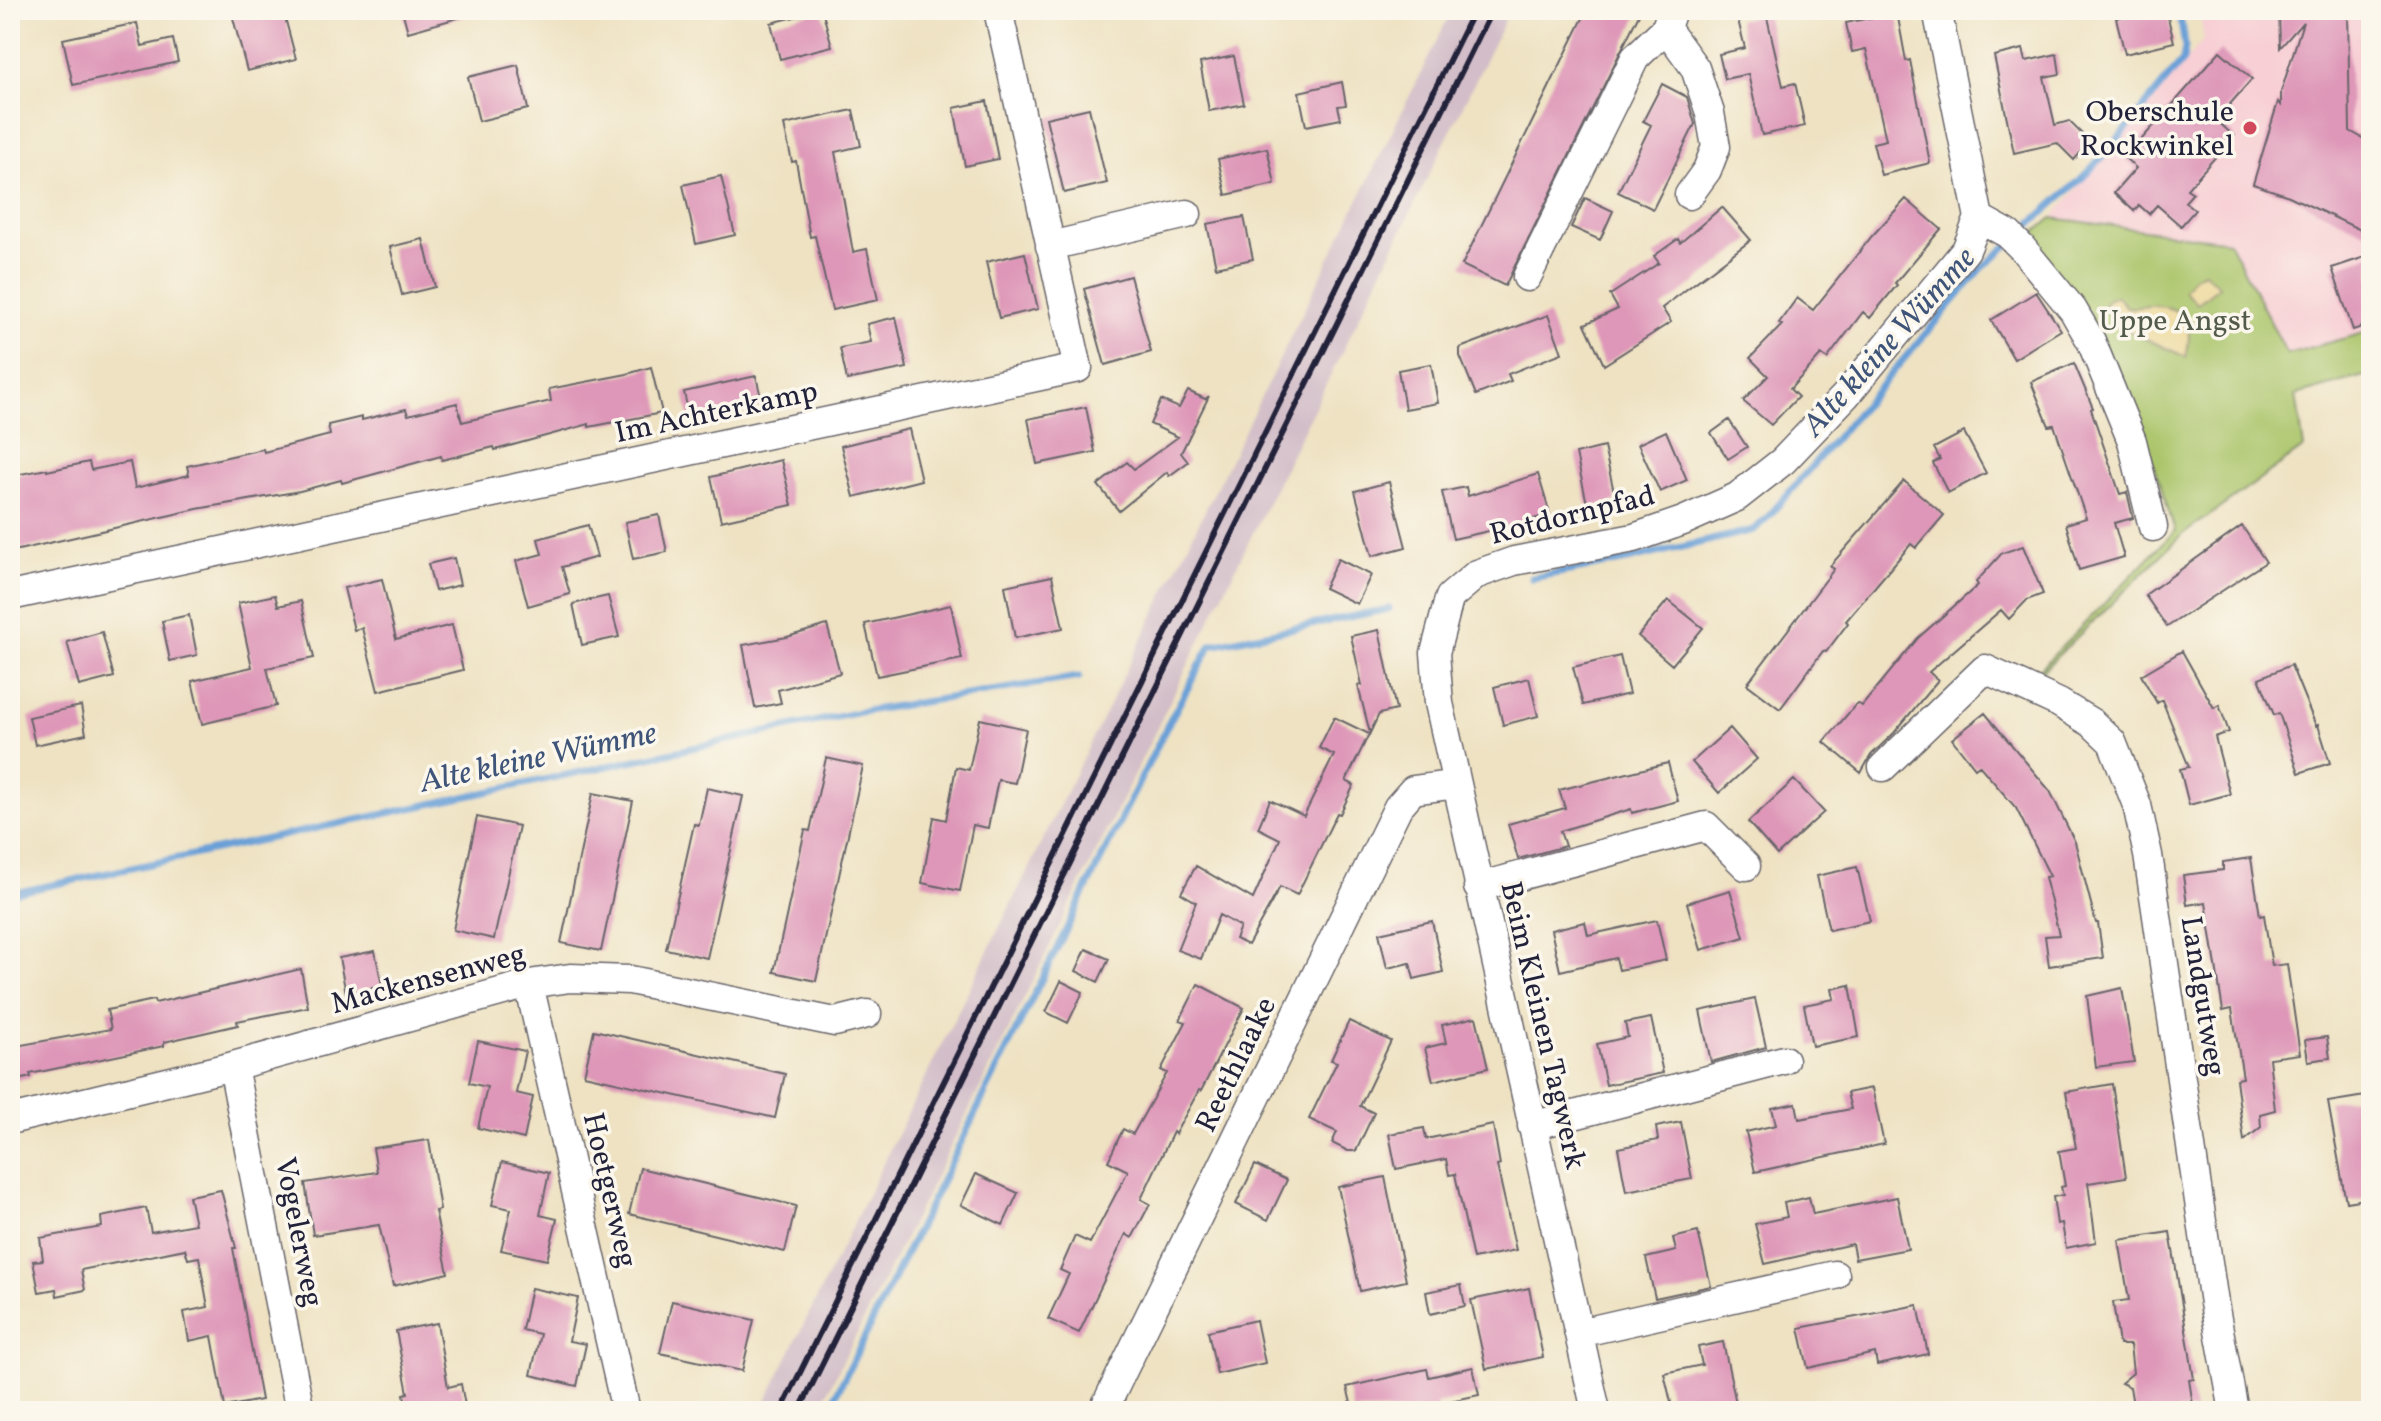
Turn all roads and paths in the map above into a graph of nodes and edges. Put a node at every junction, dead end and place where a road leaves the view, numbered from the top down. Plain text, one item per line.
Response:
1 (998, 10) edge
2 (1937, 10) edge
3 (1669, 19) edge
4 (1689, 195) dead end
5 (1187, 214) dead end
6 (1979, 218) junction
7 (1050, 246) junction
8 (1527, 277) dead end
9 (2153, 527) dead end
10 (10, 596) edge
11 (1435, 653) joint
12 (1883, 767) dead end
13 (1457, 784) junction
14 (1746, 866) dead end
15 (1478, 887) junction
16 (529, 984) junction
17 (867, 1014) dead end
18 (1784, 1060) dead end
19 (233, 1066) junction
20 (10, 1120) edge
21 (1532, 1126) junction
22 (1835, 1275) dead end
23 (1579, 1333) junction
24 (300, 1411) edge
25 (626, 1411) edge
26 (1103, 1411) edge
27 (1596, 1411) edge
28 (2234, 1411) edge

1 - 7 street, Im Achterkamp
2 - 6 street
3 - 4 street
3 - 8 street
5 - 7 street
6 - 9 street
6 - 11 street, Rotdornpfad
7 - 10 street, Im Achterkamp
11 - 13 street, Beim Kleinen Tagwerk
12 - 28 street, Landgutweg
13 - 15 street, Beim Kleinen Tagwerk
13 - 26 street, Reethlaake
14 - 15 street
15 - 21 street, Beim Kleinen Tagwerk
16 - 17 street, Mackensenweg
16 - 19 street, Mackensenweg
16 - 25 street, Hoetgerweg
18 - 21 street
19 - 20 street, Mackensenweg
19 - 24 street, Vogelerweg
21 - 23 street, Beim Kleinen Tagwerk
22 - 23 street
23 - 27 street, Beim Kleinen Tagwerk

